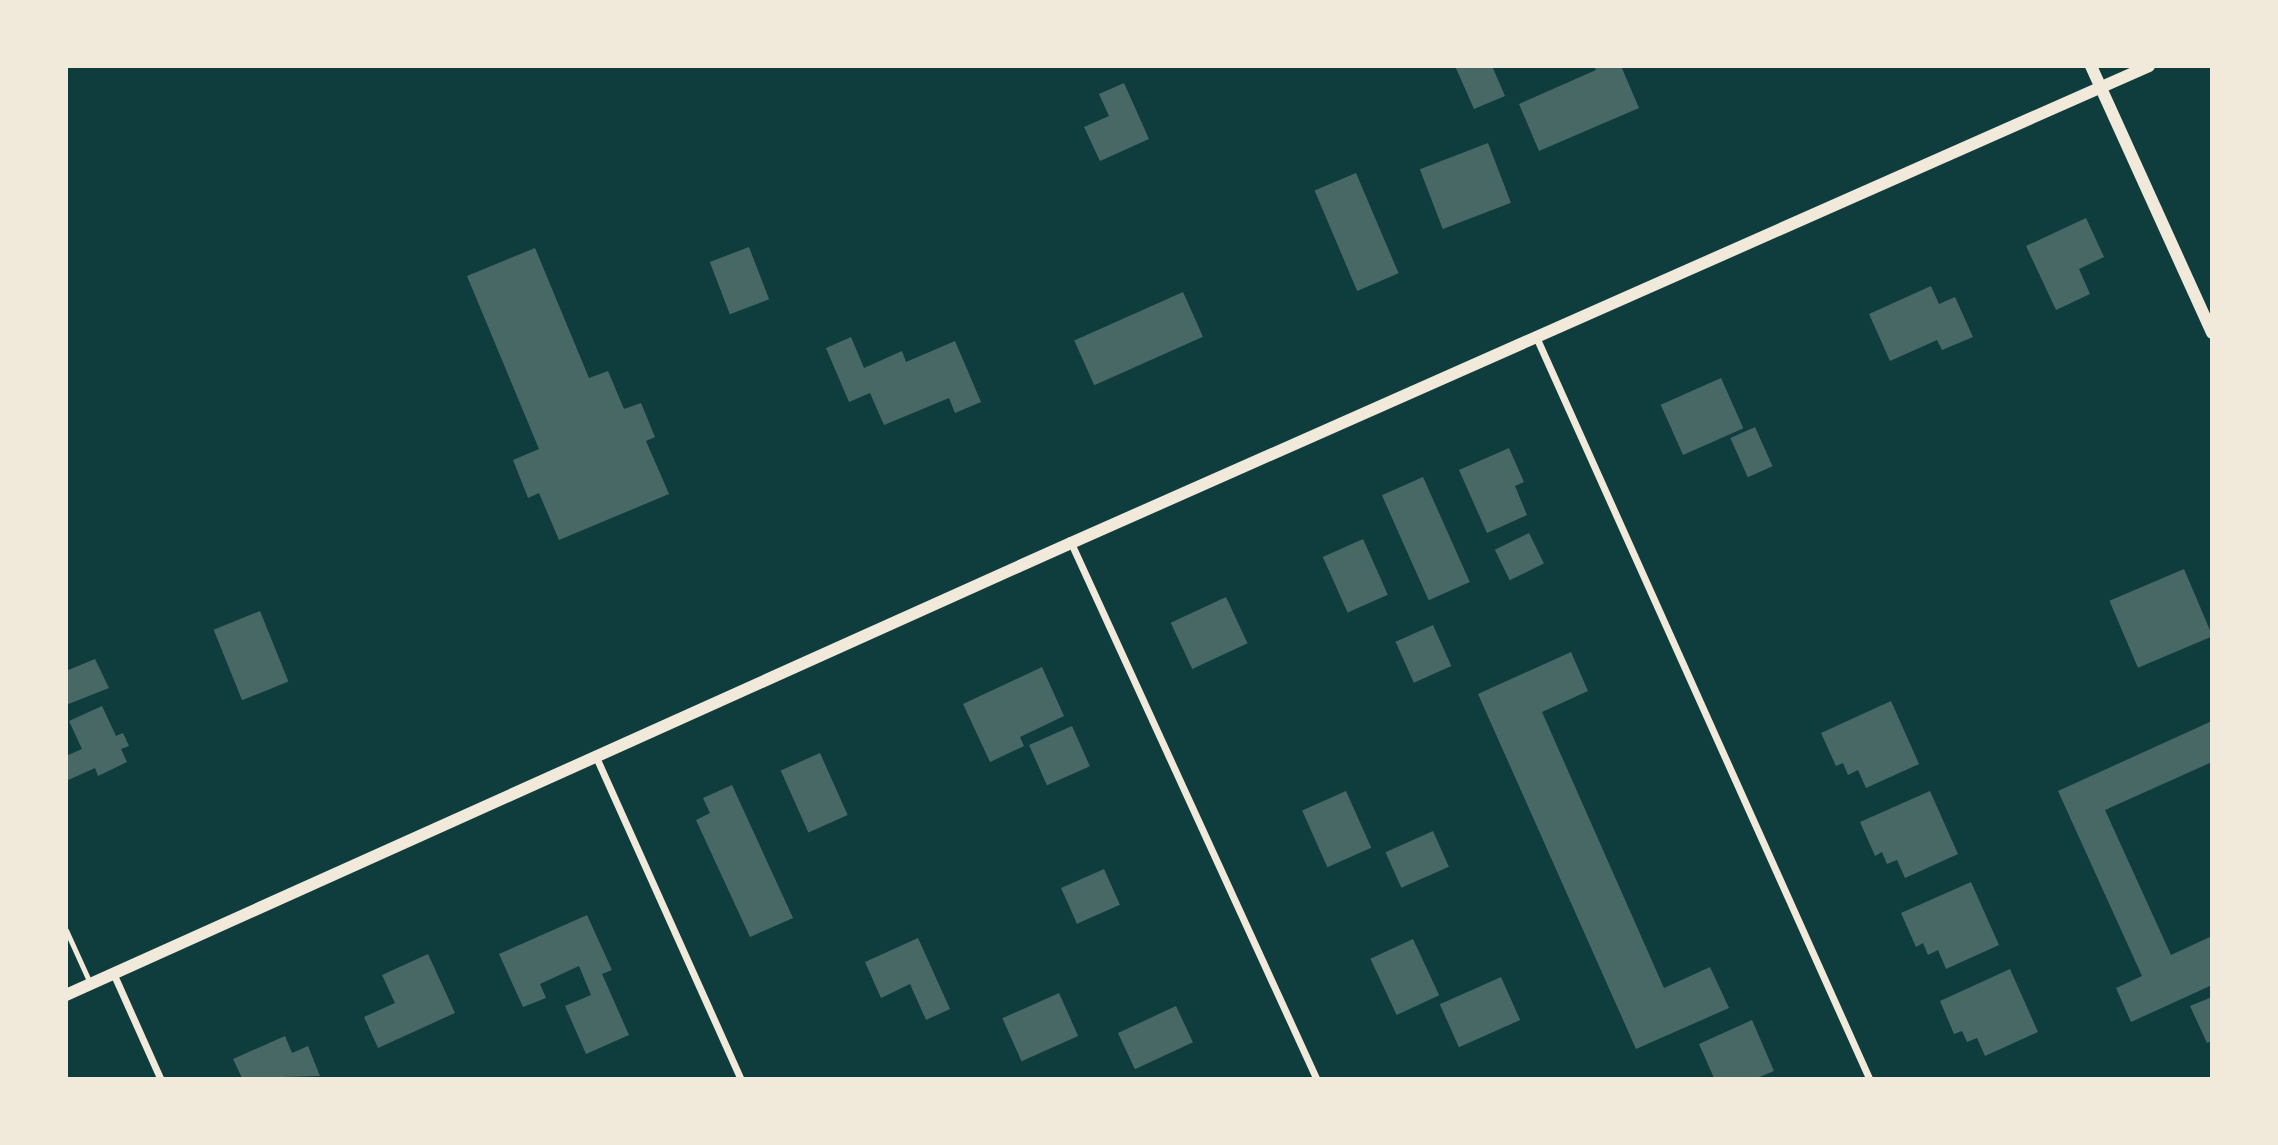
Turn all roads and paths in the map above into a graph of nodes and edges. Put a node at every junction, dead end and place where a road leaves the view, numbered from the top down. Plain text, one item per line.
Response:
1 (2091, 66) edge
2 (2149, 66) edge
3 (2101, 88) junction
4 (2211, 333) edge
5 (1537, 339) junction
6 (1071, 543) junction
7 (596, 757) junction
8 (66, 930) edge
9 (114, 975) junction
10 (91, 985) junction
11 (66, 995) edge
12 (160, 1079) edge
13 (740, 1079) edge
14 (1316, 1079) edge
15 (1869, 1079) edge

1 - 3 street
2 - 3 street
3 - 4 street
3 - 5 street
5 - 6 street
5 - 15 street
6 - 7 street
6 - 14 street
7 - 9 street
7 - 13 street
8 - 10 lane
9 - 10 street
9 - 12 street
10 - 11 street

